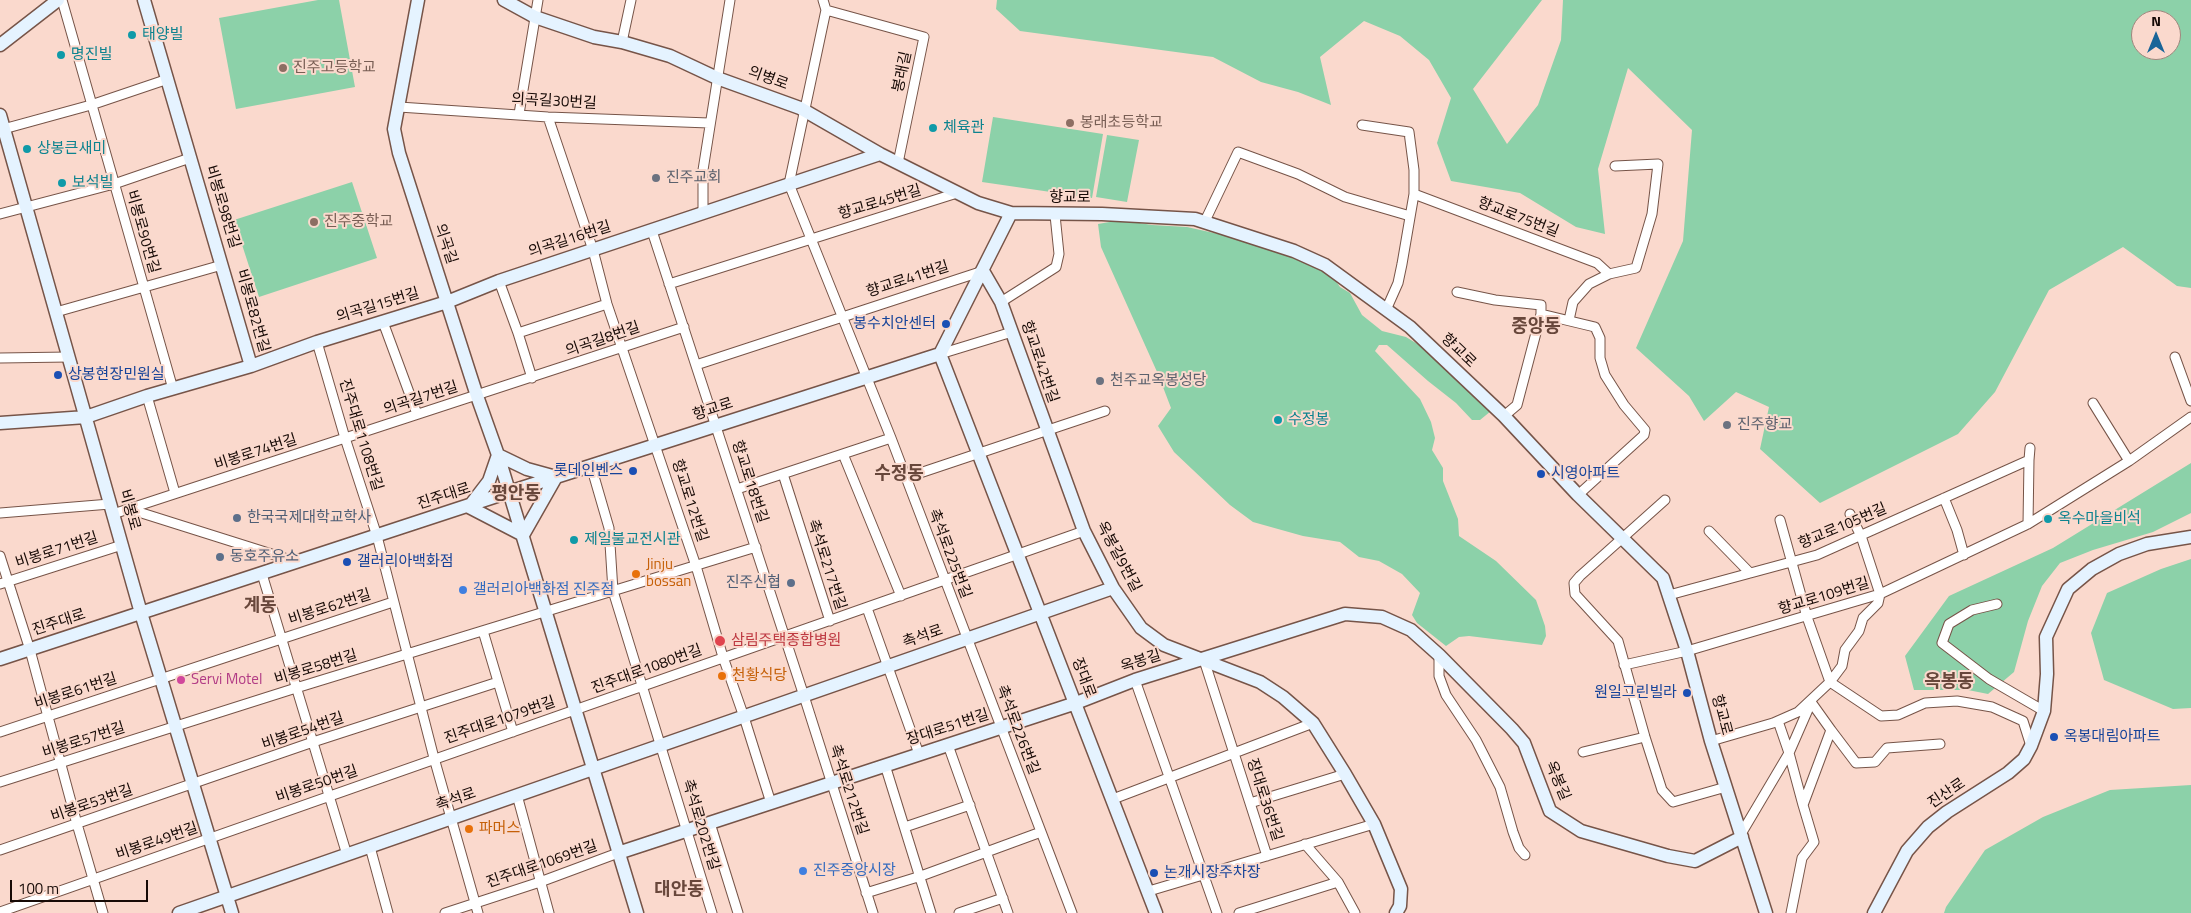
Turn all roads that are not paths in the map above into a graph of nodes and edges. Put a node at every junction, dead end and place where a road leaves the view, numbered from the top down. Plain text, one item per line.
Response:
1 (60, 0) edge
2 (144, 0) edge
3 (418, 0) edge
4 (504, 0) edge
5 (538, 0) edge
6 (631, 0) edge
7 (730, 0) edge
8 (823, 0) edge
9 (826, 10) junction
10 (535, 16) junction
11 (5, 36) edge
12 (622, 42) junction
13 (0, 45) edge
14 (717, 78) junction
15 (168, 79) junction
16 (91, 105) junction
17 (399, 107) junction
18 (806, 112) junction
19 (519, 114) junction
20 (0, 115) edge
21 (548, 117) junction
22 (709, 123) junction
23 (1362, 125) dead end
24 (2, 130) edge
25 (880, 154) junction
26 (190, 158) junction
27 (898, 163) junction
28 (1616, 166) dead end
29 (114, 184) junction
30 (789, 184) junction
31 (957, 193) junction
32 (1414, 194) junction
33 (26, 207) junction
34 (703, 213) junction
35 (1011, 213) junction
36 (0, 214) edge
37 (1055, 215) junction
38 (1410, 216) junction
39 (1205, 221) junction
40 (652, 231) junction
41 (811, 238) junction
42 (592, 250) junction
43 (222, 265) junction
44 (983, 271) junction
45 (1609, 274) junction
46 (499, 281) junction
47 (669, 284) junction
48 (143, 288) junction
49 (1457, 292) dead end
50 (447, 302) junction
51 (1001, 302) junction
52 (608, 304) junction
53 (1386, 310) junction
54 (56, 312) junction
55 (1541, 314) junction
56 (842, 316) junction
57 (1569, 320) junction
58 (382, 322) junction
59 (684, 327) junction
60 (1012, 332) junction
61 (518, 333) junction
62 (318, 342) junction
63 (623, 348) junction
64 (940, 354) junction
65 (69, 357) junction
66 (2175, 357) dead end
67 (0, 358) edge
68 (696, 365) junction
69 (251, 366) junction
70 (532, 378) junction
71 (867, 378) junction
72 (173, 389) junction
73 (147, 396) junction
74 (477, 396) junction
75 (2191, 401) edge
76 (2093, 403) dead end
77 (1105, 412) dead end
78 (417, 414) junction
79 (1504, 416) junction
80 (86, 417) junction
81 (2191, 417) edge
82 (0, 424) edge
83 (716, 426) junction
84 (1046, 432) junction
85 (345, 438) junction
86 (891, 438) junction
87 (656, 445) junction
88 (2030, 448) dead end
89 (843, 454) junction
90 (979, 454) junction
91 (498, 455) junction
92 (2029, 460) junction
93 (2129, 461) junction
94 (590, 466) junction
95 (783, 474) junction
96 (556, 477) junction
97 (905, 478) junction
98 (737, 489) junction
99 (509, 492) junction
100 (176, 493) junction
101 (1578, 495) junction
102 (1944, 498) junction
103 (1665, 500) dead end
104 (469, 507) junction
105 (112, 509) junction
106 (129, 509) junction
107 (0, 514) edge
108 (1850, 514) dead end
109 (1780, 520) dead end
110 (2028, 524) junction
111 (1084, 531) junction
112 (1709, 531) dead end
113 (377, 536) junction
114 (523, 536) junction
115 (1861, 536) junction
116 (2191, 537) edge
117 (1624, 538) junction
118 (122, 545) junction
119 (756, 547) junction
120 (1018, 554) junction
121 (1964, 555) junction
122 (0, 556) edge
123 (297, 562) junction
124 (1793, 562) junction
125 (696, 566) junction
126 (1750, 573) junction
127 (262, 574) junction
128 (944, 580) junction
129 (4, 582) edge
130 (1113, 588) junction
131 (613, 591) junction
132 (1880, 594) junction
133 (1670, 595) junction
134 (901, 596) junction
135 (393, 602) junction
136 (1997, 604) dead end
137 (867, 608) junction
138 (545, 611) junction
139 (141, 613) junction
140 (1041, 613) junction
141 (1807, 617) junction
142 (830, 621) junction
143 (483, 631) junction
144 (785, 637) junction
145 (281, 639) junction
146 (967, 639) junction
147 (30, 650) junction
148 (1687, 652) junction
149 (408, 654) junction
150 (1438, 655) junction
151 (723, 657) junction
152 (0, 659) edge
153 (1204, 660) junction
154 (1624, 665) junction
155 (887, 667) junction
156 (161, 678) junction
157 (1135, 680) junction
158 (498, 682) junction
159 (1830, 682) junction
160 (643, 687) junction
161 (296, 688) junction
162 (804, 696) junction
163 (1811, 702) junction
164 (1076, 703) junction
165 (422, 707) junction
166 (575, 710) junction
167 (2044, 711) junction
168 (47, 716) junction
169 (744, 717) junction
170 (1778, 721) junction
171 (1313, 724) junction
172 (176, 726) junction
173 (1001, 728) junction
174 (1831, 730) junction
175 (0, 732) edge
176 (513, 732) junction
177 (1644, 737) junction
178 (1711, 741) junction
179 (313, 742) junction
180 (1940, 744) dead end
181 (948, 745) junction
182 (660, 746) junction
183 (2031, 746) junction
184 (1583, 752) dead end
185 (1234, 753) junction
186 (1788, 753) junction
187 (919, 754) junction
188 (434, 758) junction
189 (60, 763) junction
190 (885, 765) junction
191 (593, 769) junction
192 (1345, 774) junction
193 (1170, 777) junction
194 (0, 782) edge
195 (831, 783) junction
196 (193, 784) junction
197 (1726, 787) junction
198 (328, 795) junction
199 (517, 796) junction
200 (1113, 799) junction
201 (771, 803) junction
202 (1250, 803) junction
203 (970, 805) junction
204 (1803, 805) junction
205 (451, 818) junction
206 (710, 823) junction
207 (77, 824) junction
208 (1374, 824) junction
209 (905, 827) junction
210 (687, 830) junction
211 (1041, 832) junction
212 (1741, 835) junction
213 (210, 838) junction
214 (1306, 844) junction
215 (370, 847) junction
216 (0, 850) edge
217 (988, 851) junction
218 (618, 853) junction
219 (346, 855) junction
220 (1525, 855) dead end
221 (1267, 856) junction
222 (1204, 875) junction
223 (921, 876) junction
224 (93, 879) junction
225 (540, 882) junction
226 (1338, 882) junction
227 (1149, 891) junction
228 (866, 893) junction
229 (227, 896) junction
230 (1003, 898) junction
231 (475, 903) junction
232 (0, 912) edge
233 (103, 913) edge
234 (179, 913) edge
235 (232, 913) edge
236 (388, 913) edge
237 (445, 913) edge
238 (478, 913) edge
239 (550, 913) edge
240 (637, 913) edge
241 (712, 913) edge
242 (738, 913) edge
243 (873, 913) edge
244 (931, 913) edge
245 (958, 913) edge
246 (1008, 913) edge
247 (1072, 913) edge
248 (1156, 913) edge
249 (1218, 913) edge
250 (1238, 913) edge
251 (1355, 913) edge
252 (1396, 913) edge
253 (1766, 913) edge
254 (1791, 913) edge
255 (1874, 913) edge

1 - 11 street
1 - 16 street
2 - 15 street, 비봉로98번길
3 - 17 street, 의곡길
4 - 10 street, 의병로
5 - 10 street
6 - 12 street
7 - 14 street
8 - 9 street
9 - 18 street
9 - 27 street, 봉래길
10 - 12 street, 의병로
10 - 19 street
11 - 13 street
12 - 14 street, 의병로
14 - 18 street, 의병로
14 - 22 street
15 - 16 street
15 - 26 street, 비봉로98번길
16 - 24 street
16 - 29 street
17 - 19 street, 의곡길30번길
17 - 50 street, 의곡길
18 - 25 street, 의병로
18 - 30 street
19 - 21 street, 의곡길30번길
20 - 24 street, 비봉로
21 - 22 street, 의곡길30번길
21 - 42 street, 향교로12번길
22 - 34 street
23 - 32 street
24 - 33 street, 비봉로
25 - 27 street, 의병로
25 - 30 street, 의곡길16번길
26 - 29 street, 비봉로98번길
26 - 43 street, 비봉로98번길
27 - 31 street, 의병로
28 - 45 street
29 - 33 street, 비봉로98번길
29 - 48 street, 비봉로90번길
30 - 34 street, 의곡길16번길
30 - 41 street, 촉석로225번길
31 - 35 street, 의병로
31 - 41 street, 향교로45번길
32 - 38 street
32 - 45 street, 향교로75번길
33 - 36 street, 비봉로98번길
33 - 54 street, 비봉로
34 - 40 street, 의곡길16번길
35 - 37 street, 향교로
35 - 44 street
37 - 39 street, 향교로
37 - 51 street
38 - 39 street
38 - 53 street
39 - 53 street, 향교로
40 - 42 street, 의곡길16번길
40 - 47 street, 향교로18번길
41 - 47 street, 향교로45번길
41 - 56 street, 촉석로225번길
42 - 46 street, 의곡길16번길
42 - 52 street, 향교로12번길
43 - 48 street, 비봉로90번길
43 - 69 street, 비봉로82번길
44 - 51 street, 향교로42번길
44 - 56 street, 향교로41번길
44 - 64 street
45 - 57 street
46 - 50 street, 의곡길16번길
46 - 61 street
47 - 59 street, 향교로18번길
48 - 54 street, 비봉로90번길
48 - 72 street
49 - 55 street
50 - 58 street, 의곡길15번길
50 - 74 street, 의곡길
51 - 60 street, 향교로42번길
52 - 61 street
52 - 63 street, 향교로12번길
53 - 79 street, 향교로
54 - 65 street, 비봉로
55 - 57 street
55 - 79 street
56 - 68 street, 향교로41번길
56 - 71 street, 촉석로225번길
57 - 101 street
58 - 62 street, 의곡길15번길
58 - 78 street
59 - 63 street, 의곡길8번길
59 - 68 street, 향교로18번길
60 - 64 street
60 - 84 street, 향교로42번길
61 - 70 street
62 - 69 street, 비봉로82번길
62 - 85 street, 진주대로1108번길
63 - 70 street, 의곡길8번길
63 - 87 street, 향교로12번길
64 - 71 street, 향교로
64 - 90 street, 장대로
65 - 67 street
65 - 80 street, 비봉로
66 - 75 street
68 - 83 street, 향교로18번길
69 - 72 street, 비봉로82번길
70 - 74 street, 의곡길8번길
71 - 83 street, 향교로
71 - 86 street, 촉석로225번길
72 - 73 street, 비봉로82번길
73 - 80 street, 비봉로82번길
73 - 100 street
74 - 78 street, 의곡길7번길
74 - 91 street, 의곡길
76 - 93 street
77 - 84 street
78 - 85 street, 의곡길7번길
79 - 101 street, 향교로
80 - 82 street, 비봉로82번길
80 - 105 street, 비봉로
81 - 93 street, 향교로109번길
83 - 87 street, 향교로
83 - 98 street, 향교로18번길
84 - 90 street
84 - 111 street, 옥봉길9번길
85 - 100 street, 비봉로74번길
85 - 113 street, 진주대로1108번길
86 - 89 street
86 - 97 street, 촉석로225번길
87 - 94 street, 향교로
87 - 125 street, 향교로12번길
88 - 92 street
89 - 95 street
89 - 134 street
90 - 97 street
90 - 120 street, 장대로
91 - 96 street
91 - 99 street, 의곡길
91 - 104 street
92 - 102 street, 향교로105번길
92 - 110 street
93 - 110 street, 향교로109번길
94 - 96 street, 향교로
94 - 131 street, 촉석로202번길
95 - 98 street
95 - 142 street, 촉석로217번길
96 - 99 street, 향교로
96 - 114 street
97 - 128 street, 촉석로225번길
98 - 119 street, 향교로18번길
99 - 104 street, 진주대로
99 - 114 street
100 - 106 street, 비봉로74번길
101 - 117 street, 향교로
102 - 115 street, 향교로105번길
102 - 121 street
103 - 117 street
104 - 113 street, 진주대로
104 - 114 street
105 - 106 street, 비봉로74번길
105 - 107 street, 비봉로74번길
105 - 118 street, 비봉로
106 - 123 street
108 - 115 street
109 - 124 street
110 - 121 street, 향교로109번길
111 - 120 street
111 - 130 street, 옥봉길9번길
112 - 126 street
113 - 123 street, 진주대로
113 - 135 street, 진주대로1108번길
114 - 138 street
115 - 124 street, 향교로105번길
115 - 132 street
116 - 167 street, 진산로
117 - 133 street, 향교로
117 - 154 street
118 - 129 street, 비봉로71번길
118 - 139 street, 비봉로
119 - 125 street, 비봉로58번길
119 - 144 street, 향교로18번길
120 - 128 street
120 - 140 street, 장대로
121 - 132 street, 향교로109번길
122 - 129 street
123 - 127 street, 진주대로
124 - 126 street, 향교로105번길
124 - 141 street
125 - 131 street, 비봉로58번길
125 - 151 street, 향교로12번길
126 - 133 street, 향교로105번길
127 - 139 street, 진주대로
127 - 145 street
128 - 134 street
128 - 146 street, 촉석로225번길
129 - 147 street
130 - 140 street, 촉석로
130 - 153 street, 옥봉길9번길
131 - 138 street, 비봉로58번길
131 - 160 street, 촉석로202번길
132 - 141 street, 향교로109번길
132 - 159 street
133 - 148 street, 향교로
134 - 137 street
135 - 145 street, 비봉로62번길
135 - 149 street, 진주대로1108번길
136 - 167 street
137 - 142 street, 촉석로217번길
137 - 155 street, 촉석로217번길
138 - 143 street, 비봉로58번길
138 - 166 street
139 - 147 street, 진주대로
139 - 156 street, 비봉로
140 - 146 street, 촉석로
140 - 164 street, 장대로
141 - 148 street, 향교로109번길
141 - 159 street
142 - 144 street, 진주대로1080번길
143 - 149 street, 비봉로58번길
143 - 158 street
144 - 151 street, 진주대로1080번길
144 - 162 street, 촉석로212번길
145 - 156 street, 비봉로62번길
145 - 161 street
146 - 155 street, 촉석로
146 - 173 street, 촉석로226번길
147 - 152 street, 진주대로
147 - 168 street
148 - 154 street, 향교로109번길
148 - 178 street, 향교로
149 - 161 street, 비봉로58번길
149 - 165 street, 진주대로1108번길
150 - 153 street, 옥봉길
150 - 212 street, 옥봉길
150 - 220 street
151 - 160 street, 진주대로1080번길
151 - 169 street, 향교로12번길
153 - 157 street, 옥봉길
153 - 171 street, 옥봉길9번길
153 - 185 street, 장대로36번길
154 - 177 street
155 - 162 street, 촉석로
155 - 187 street, 촉석로217번길
156 - 168 street, 비봉로61번길
156 - 172 street, 비봉로
157 - 164 street, 옥봉길
157 - 193 street
158 - 165 street, 비봉로54번길
158 - 176 street
159 - 163 street
159 - 183 street
160 - 166 street, 진주대로1080번길
160 - 182 street, 촉석로202번길
161 - 172 street, 비봉로58번길
161 - 179 street
162 - 169 street, 촉석로
162 - 195 street, 촉석로212번길
163 - 170 street
163 - 174 street
163 - 186 street
164 - 173 street, 장대로51번길
164 - 200 street, 장대로
165 - 179 street, 비봉로54번길
165 - 188 street, 진주대로1108번길
166 - 176 street, 진주대로1079번길
166 - 191 street
167 - 183 street, 진산로
168 - 175 street, 비봉로61번길
168 - 189 street
169 - 182 street, 촉석로
169 - 201 street
170 - 178 street
170 - 186 street
171 - 185 street
171 - 192 street, 옥봉길9번길
172 - 189 street, 비봉로57번길
172 - 196 street, 비봉로
173 - 181 street, 장대로51번길
173 - 211 street, 촉석로226번길
174 - 180 street
174 - 204 street
176 - 188 street, 진주대로1079번길
177 - 184 street
177 - 197 street
178 - 197 street, 향교로
179 - 196 street, 비봉로54번길
179 - 198 street
181 - 187 street, 장대로51번길
181 - 203 street
182 - 191 street, 촉석로
182 - 210 street, 촉석로202번길
183 - 255 street, 진산로
185 - 193 street
185 - 202 street, 장대로36번길
186 - 204 street
186 - 212 street
187 - 190 street, 장대로51번길
188 - 198 street, 비봉로50번길
188 - 205 street, 진주대로1108번길
189 - 194 street, 비봉로57번길
189 - 207 street
190 - 195 street, 장대로51번길
190 - 209 street
191 - 199 street, 촉석로
191 - 218 street
192 - 202 street
192 - 208 street, 옥봉길9번길
193 - 200 street
193 - 222 street
195 - 201 street, 장대로51번길
195 - 228 street, 촉석로212번길
196 - 207 street, 비봉로53번길
196 - 213 street, 비봉로
197 - 212 street, 향교로
198 - 213 street, 비봉로50번길
198 - 219 street
199 - 205 street, 촉석로
199 - 225 street
200 - 227 street, 장대로
201 - 206 street, 장대로51번길
202 - 221 street, 장대로36번길
203 - 209 street
203 - 217 street
204 - 254 street
205 - 215 street, 촉석로
205 - 231 street, 진주대로1108번길
206 - 210 street, 장대로51번길
206 - 242 street
207 - 216 street, 비봉로53번길
207 - 224 street
208 - 214 street, 장대로36번길
208 - 252 street, 옥봉길9번길
209 - 223 street
210 - 218 street, 장대로51번길
210 - 241 street, 촉석로202번길
211 - 217 street
211 - 247 street, 촉석로226번길
212 - 253 street, 향교로
213 - 224 street, 비봉로49번길
213 - 229 street, 비봉로
214 - 221 street, 장대로36번길
214 - 226 street, 장대로36번길
215 - 219 street, 촉석로
215 - 236 street
217 - 223 street
217 - 230 street
218 - 225 street, 진주대로1069번길
218 - 240 street
219 - 229 street, 촉석로
221 - 222 street, 장대로36번길
222 - 227 street, 장대로36번길
222 - 249 street
223 - 228 street
223 - 244 street
224 - 232 street, 비봉로49번길
224 - 233 street
225 - 231 street, 진주대로1069번길
225 - 239 street
226 - 250 street
226 - 251 street, 장대로36번길
227 - 248 street, 장대로
228 - 243 street, 촉석로212번길
229 - 234 street, 촉석로
229 - 235 street, 비봉로
230 - 245 street
230 - 246 street
231 - 237 street, 진주대로1069번길
231 - 238 street, 진주대로1108번길

